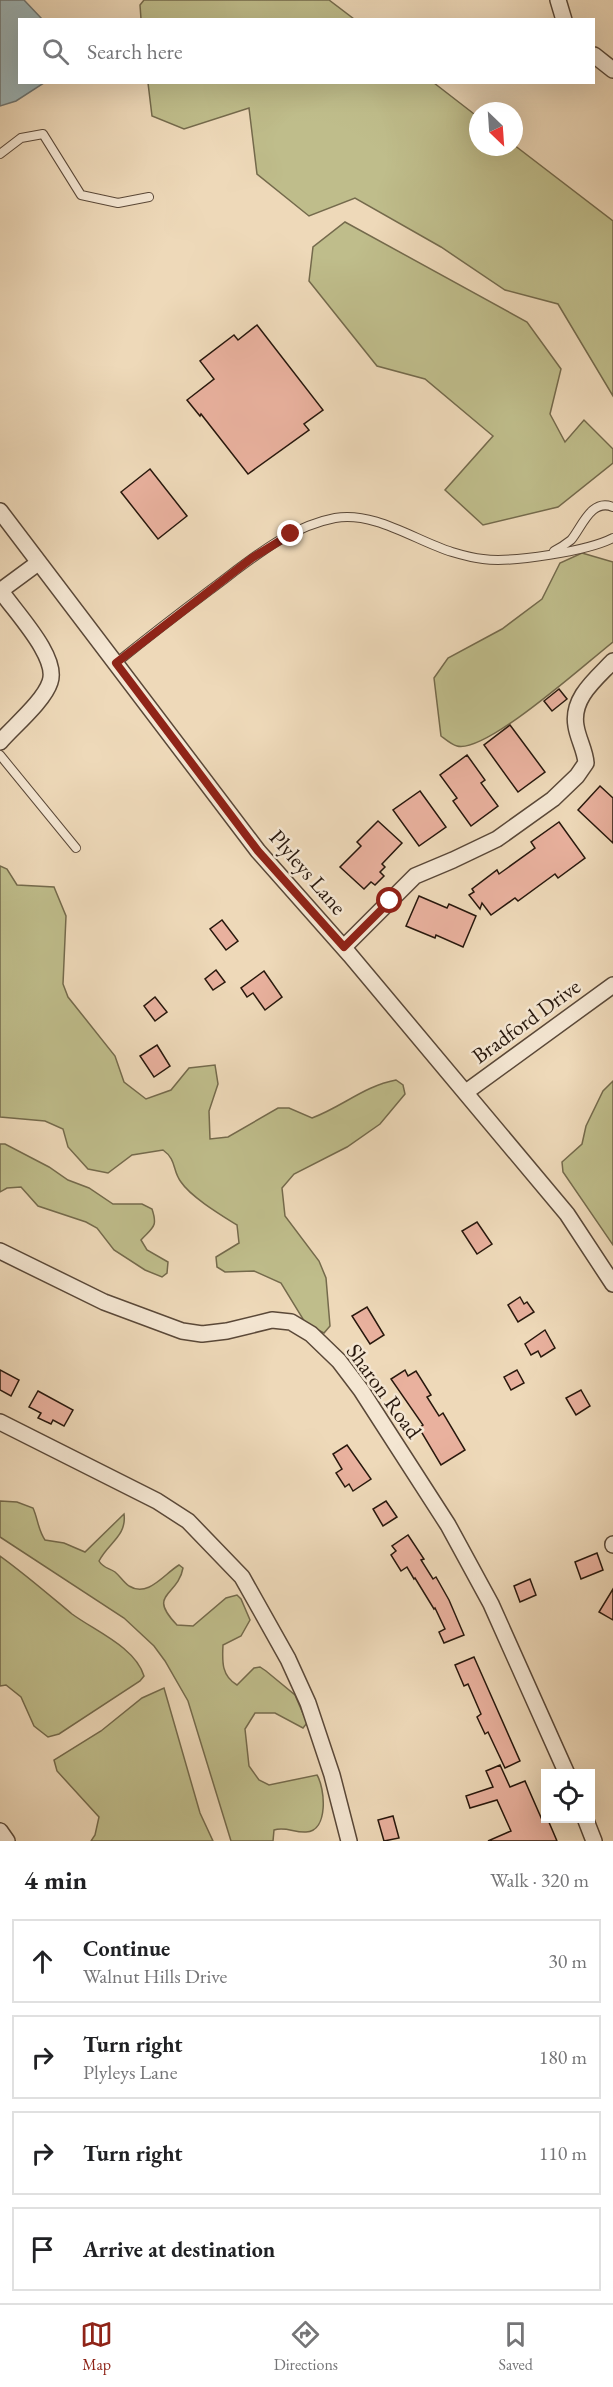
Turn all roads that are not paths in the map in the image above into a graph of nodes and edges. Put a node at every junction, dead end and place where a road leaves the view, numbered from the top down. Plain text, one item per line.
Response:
1 (558, 0) edge
2 (563, 18) edge
3 (595, 56) edge
4 (613, 70) edge
5 (0, 154) edge
6 (149, 197) dead end
7 (613, 507) edge
8 (0, 511) edge
9 (613, 538) edge
10 (550, 553) junction
11 (38, 562) junction
12 (0, 591) edge
13 (613, 661) edge
14 (116, 663) junction
15 (0, 742) edge
16 (0, 755) edge
17 (76, 849) dead end
18 (344, 947) junction
19 (613, 985) edge
20 (466, 1092) junction
21 (0, 1251) edge
22 (613, 1284) edge
23 (0, 1422) edge
24 (565, 1769) edge
25 (587, 1823) edge
26 (0, 1831) edge
27 (6, 1841) edge
28 (349, 1841) edge
29 (594, 1841) edge

1 - 2 street
3 - 4 street
5 - 6 lane
7 - 10 lane
8 - 11 street, Plyleys Lane
9 - 10 lane
10 - 14 lane
11 - 12 street
11 - 14 street, Plyleys Lane
12 - 15 street
13 - 18 street
14 - 18 street, Plyleys Lane
16 - 17 lane
18 - 20 street, Plyleys Lane
19 - 20 street, Bradford Drive
20 - 22 street, Plyleys Lane
21 - 24 street, Sharon Road
23 - 28 street
25 - 29 street
26 - 27 street

